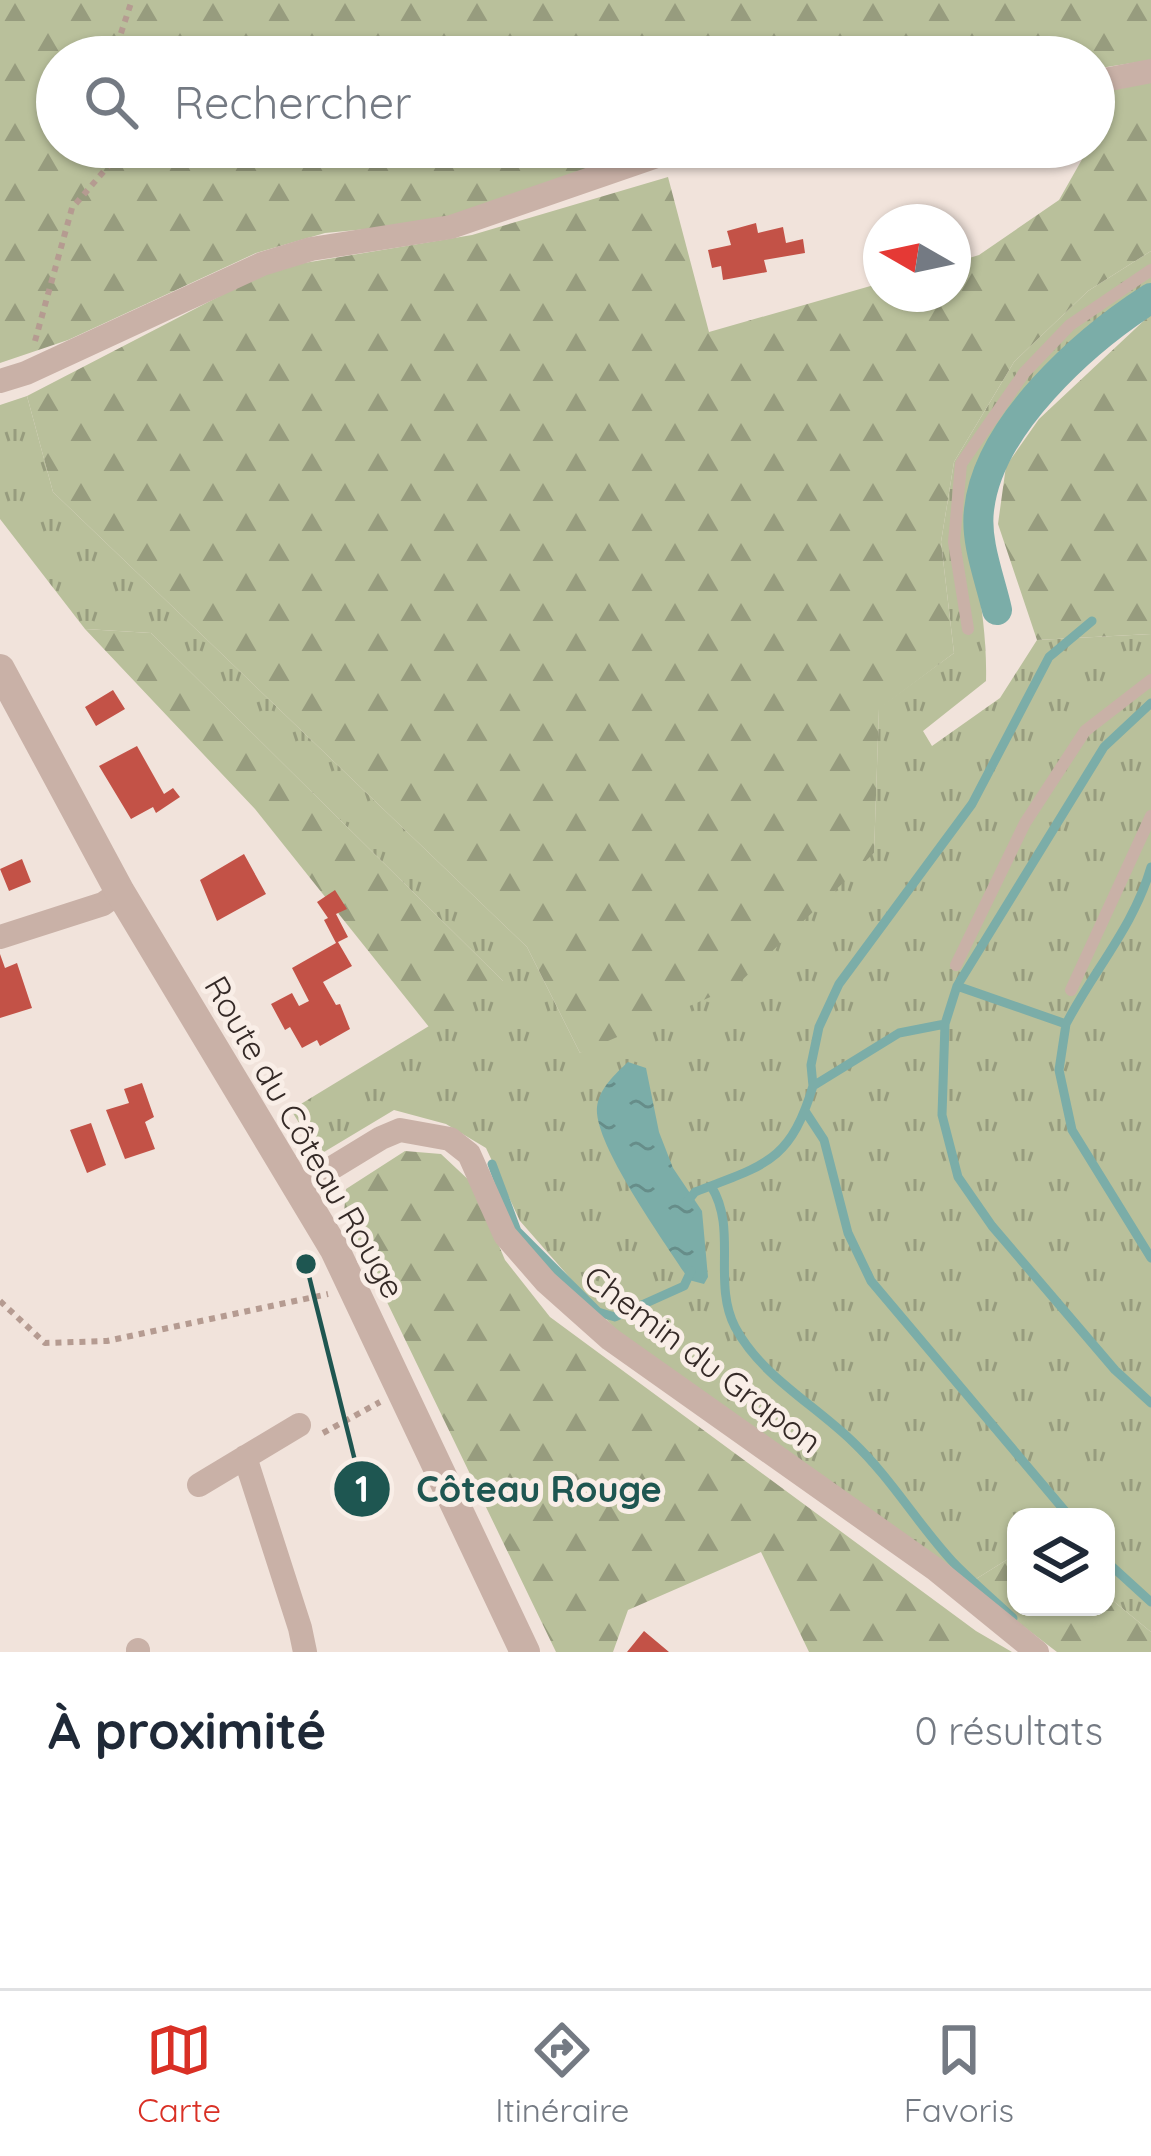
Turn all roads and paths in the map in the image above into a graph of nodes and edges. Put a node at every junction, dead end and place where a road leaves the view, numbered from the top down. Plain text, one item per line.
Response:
1 (133, 0) edge
2 (120, 36) edge
3 (1151, 71) edge
4 (1115, 78) edge
5 (107, 168) edge
6 (623, 168) edge
7 (1151, 270) edge
8 (26, 373) junction
9 (0, 381) edge
10 (968, 628) dead end
11 (0, 669) edge
12 (1151, 680) edge
13 (1151, 816) edge
14 (120, 892) junction
15 (0, 937) edge
16 (956, 965) dead end
17 (1071, 990) dead end
18 (299, 1188) junction
19 (355, 1290) junction
20 (0, 1301) edge
21 (384, 1400) dead end
22 (298, 1425) joint
23 (244, 1457) junction
24 (199, 1485) dead end
25 (304, 1652) edge
26 (525, 1652) edge
27 (1037, 1652) edge

1 - 2 path
3 - 4 street
5 - 8 path
6 - 8 street
7 - 10 lane
8 - 9 street
11 - 14 street, Route du Côteau Rouge
12 - 16 lane
13 - 17 lane
14 - 15 street
14 - 18 street, Route du Côteau Rouge
18 - 19 street, Route du Côteau Rouge
18 - 27 street, Chemin du Grapon
19 - 20 path
19 - 26 street, Route du Côteau Rouge
21 - 22 path
22 - 23 street
23 - 24 street
23 - 25 street

